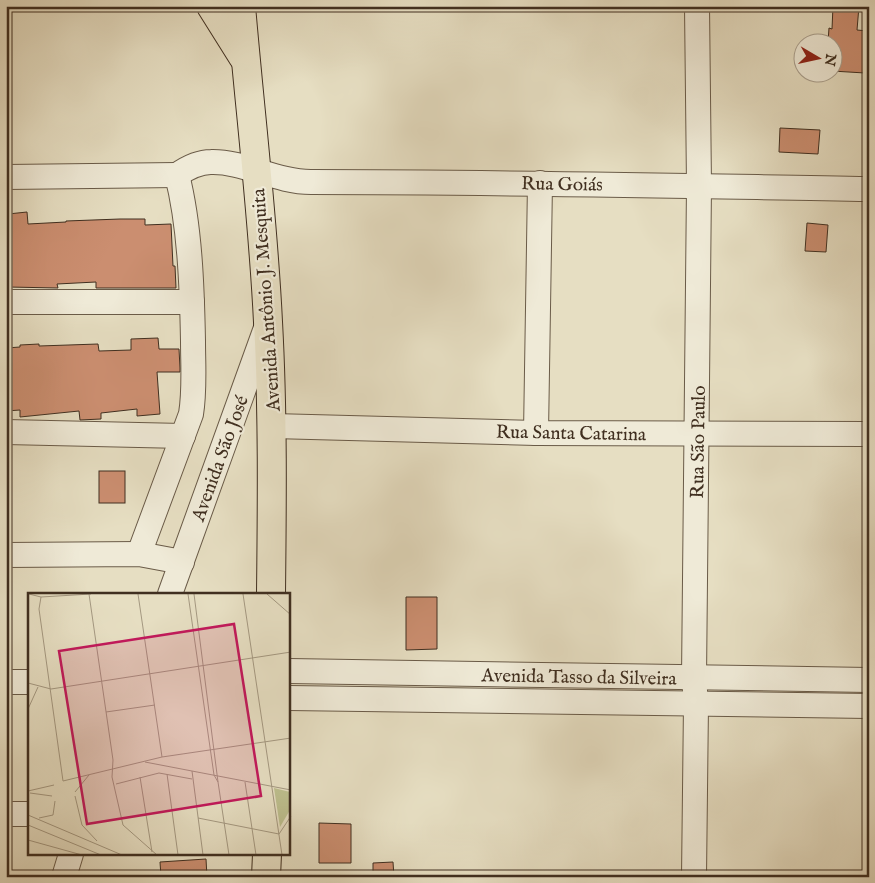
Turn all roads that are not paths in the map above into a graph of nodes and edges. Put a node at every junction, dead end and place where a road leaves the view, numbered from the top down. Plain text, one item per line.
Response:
1 (210, 6) edge
2 (241, 6) edge
3 (697, 6) edge
4 (246, 61) junction
5 (257, 171) junction
6 (177, 176) junction
7 (6, 177) edge
8 (540, 183) junction
9 (699, 186) junction
10 (869, 189) edge
11 (6, 302) edge
12 (192, 302) junction
13 (268, 322) junction
14 (273, 426) junction
15 (6, 432) edge
16 (536, 433) junction
17 (697, 433) junction
18 (869, 434) edge
19 (183, 436) junction
20 (139, 554) junction
21 (6, 555) edge
22 (182, 562) junction
23 (170, 593) edge
24 (271, 593) edge
25 (290, 671) edge
26 (694, 678) junction
27 (869, 680) edge
28 (6, 682) edge
29 (28, 682) edge
30 (290, 698) edge
31 (696, 704) junction
32 (869, 706) edge
33 (6, 814) edge
34 (28, 814) edge
35 (70, 856) edge
36 (267, 856) edge
37 (64, 877) edge
38 (266, 877) edge
39 (694, 877) edge

1 - 4 main road
2 - 4 main road, Avenida Antônio J. Mesquita
3 - 9 street, Rua São Paulo
4 - 5 main road, Avenida Antônio J. Mesquita
5 - 6 street, Rua Goiás
5 - 8 street, Rua Goiás
5 - 13 main road, Avenida Antônio J. Mesquita
6 - 7 street
6 - 12 street
8 - 9 street, Rua Goiás
8 - 16 street
9 - 10 street, Rua Goiás
9 - 17 street, Rua São Paulo
11 - 12 street
12 - 19 street
13 - 14 main road, Avenida Antônio J. Mesquita
13 - 22 street, Avenida São José
14 - 16 street, Rua Santa Catarina
14 - 24 main road, Avenida Antônio J. Mesquita
15 - 19 street
16 - 17 street, Rua Santa Catarina
17 - 18 street, Rua Santa Catarina
17 - 26 street, Rua São Paulo
19 - 20 street
20 - 21 street
20 - 22 street
22 - 23 street, Avenida São José
25 - 26 street, Avenida Tasso da Silveira
26 - 27 street, Avenida Tasso da Silveira
26 - 31 street, Rua São Paulo
28 - 29 street
30 - 31 street, Avenida Tasso da Silveira
31 - 32 street, Avenida Tasso da Silveira
31 - 39 street, Rua São Paulo
33 - 34 street
35 - 37 street
36 - 38 main road

